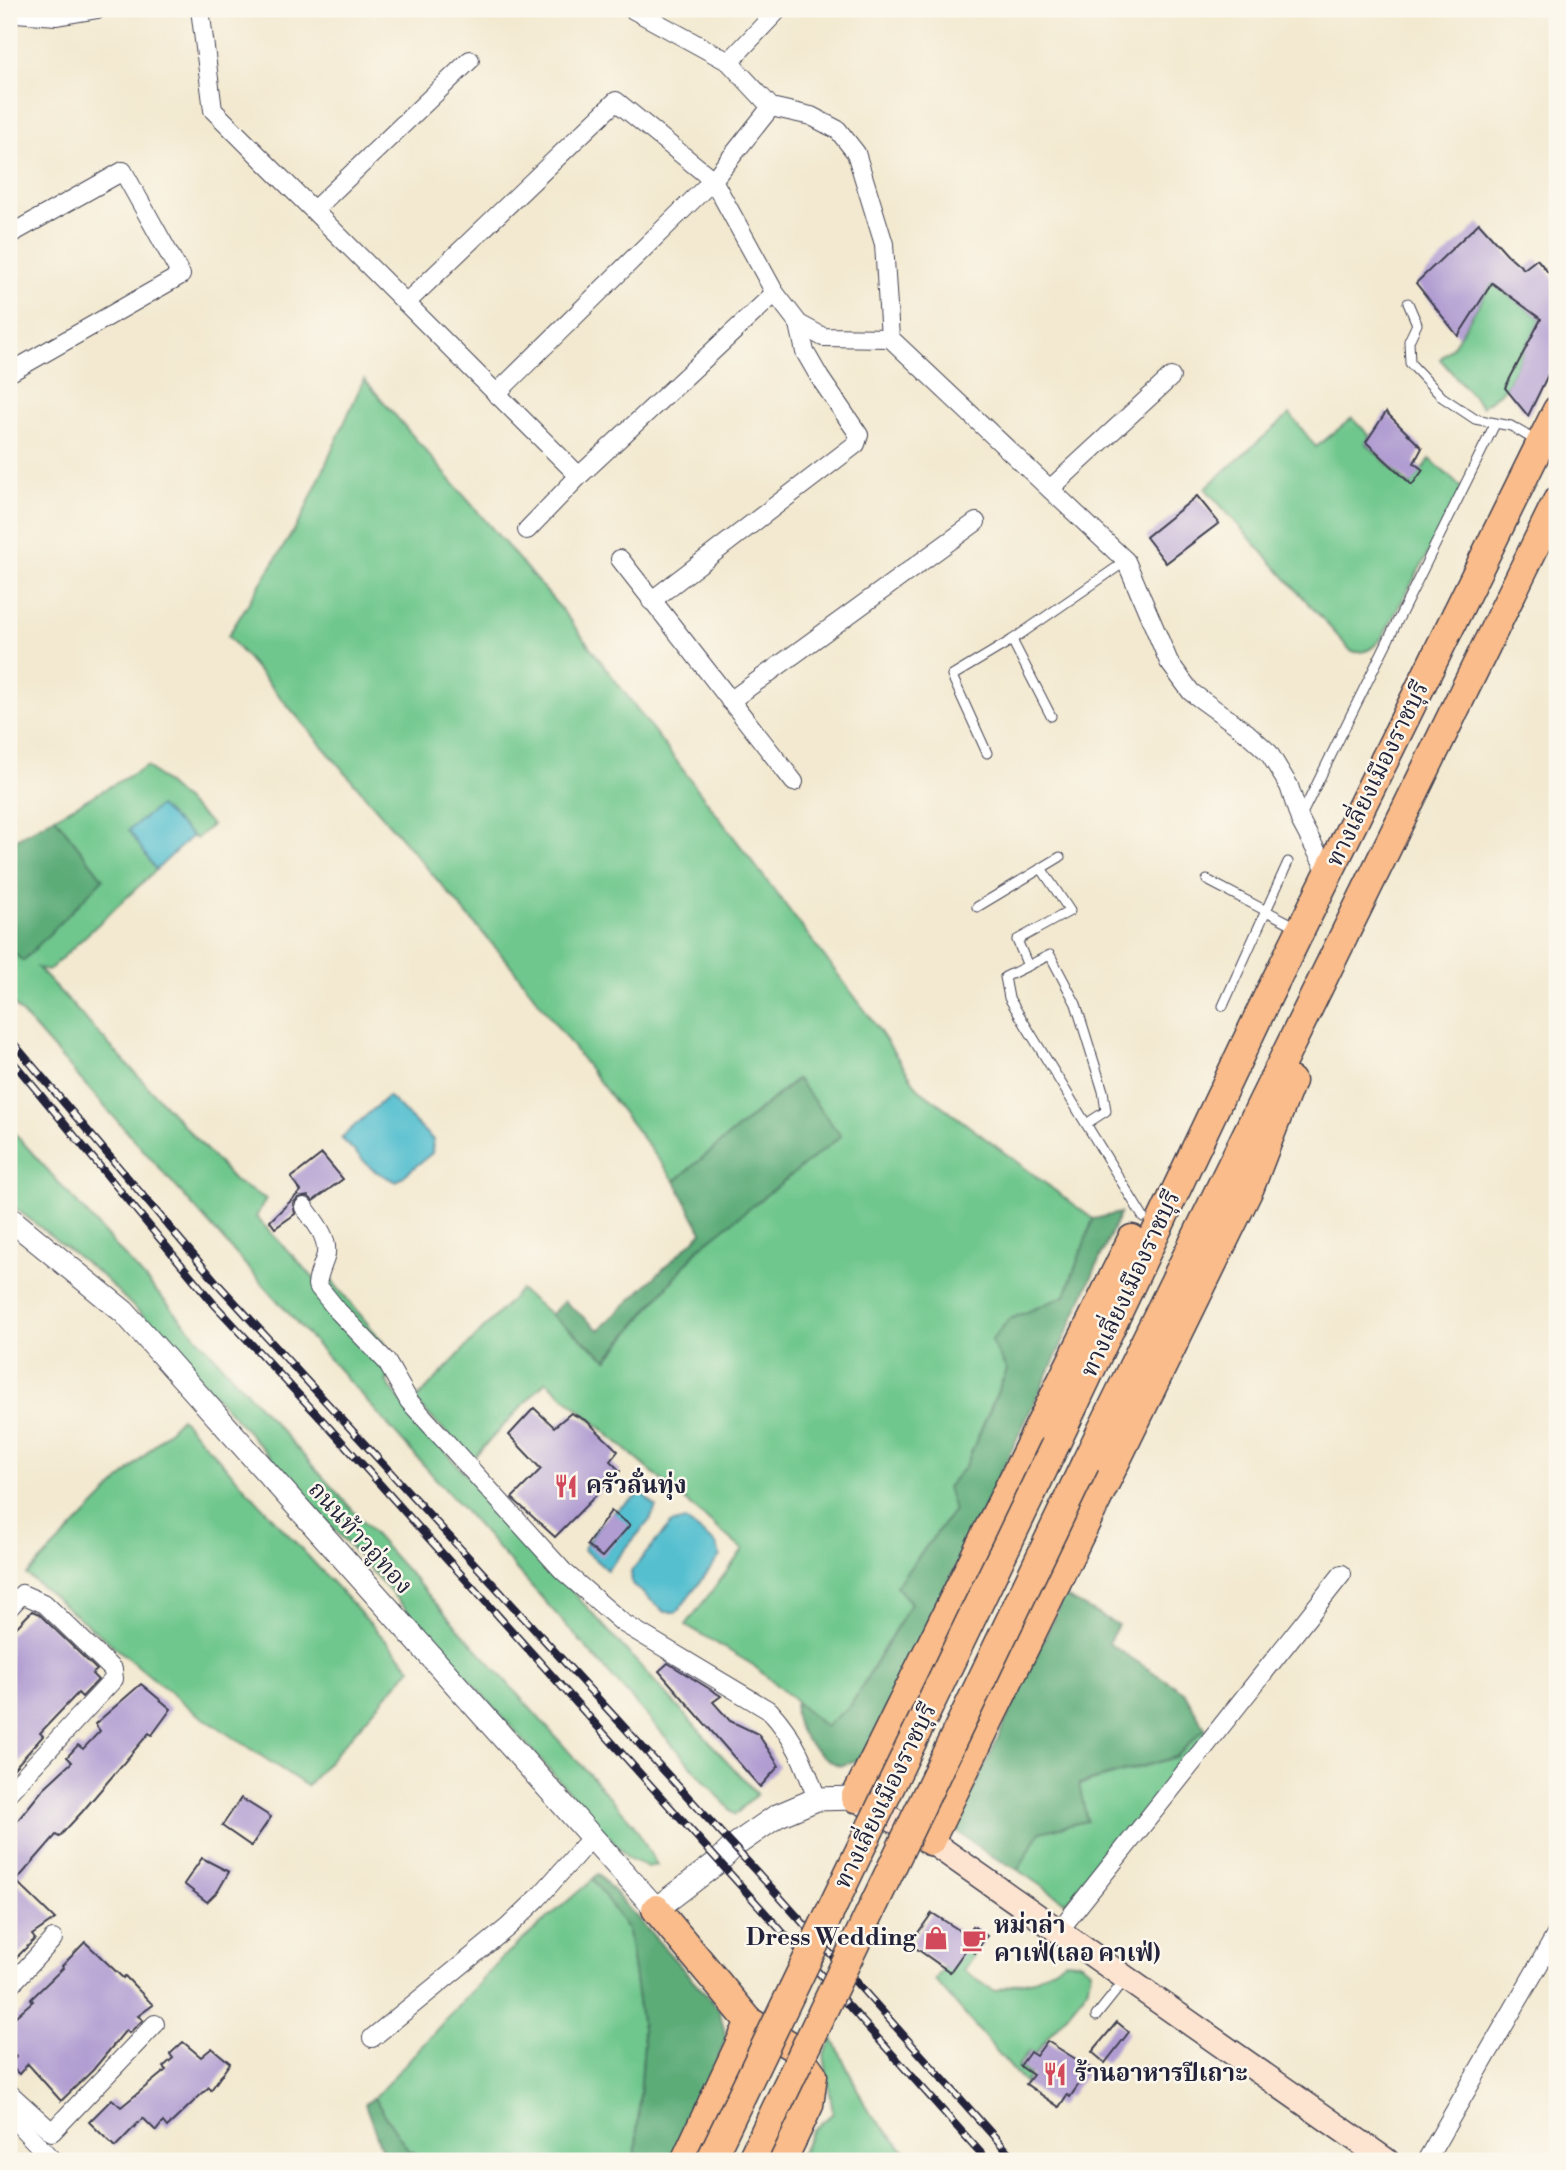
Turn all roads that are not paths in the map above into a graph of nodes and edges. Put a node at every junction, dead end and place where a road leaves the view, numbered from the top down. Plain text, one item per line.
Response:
1 (98, 9) edge
2 (200, 9) edge
3 (632, 9) edge
4 (779, 9) edge
5 (9, 10) edge
6 (470, 60) dead end
7 (729, 62) junction
8 (771, 107) junction
9 (713, 180) junction
10 (314, 210) junction
11 (9, 235) edge
12 (775, 293) junction
13 (406, 303) junction
14 (1408, 303) dead end
15 (799, 324) junction
16 (890, 338) junction
17 (9, 373) edge
18 (1171, 377) dead end
19 (496, 394) junction
20 (1557, 410) edge
21 (1495, 424) junction
22 (1541, 444) junction
23 (579, 476) junction
24 (1050, 489) junction
25 (1557, 501) edge
26 (975, 522) dead end
27 (527, 530) dead end
28 (620, 559) dead end
29 (1126, 561) junction
30 (651, 601) junction
31 (1012, 640) junction
32 (730, 701) junction
33 (1051, 716) dead end
34 (987, 753) dead end
35 (794, 782) dead end
36 (1300, 820) junction
37 (1060, 857) dead end
38 (1288, 862) dead end
39 (1041, 868) junction
40 (1328, 873) junction
41 (1207, 880) dead end
42 (1361, 899) junction
43 (977, 907) dead end
44 (1266, 911) junction
45 (1301, 929) junction
46 (1028, 966) junction
47 (1269, 994) junction
48 (1223, 1006) dead end
49 (1086, 1124) junction
50 (304, 1207) dead end
51 (1143, 1217) junction
52 (9, 1218) edge
53 (1342, 1574) dead end
54 (9, 1608) edge
55 (9, 1793) edge
56 (855, 1798) junction
57 (817, 1799) junction
58 (591, 1838) junction
59 (930, 1841) junction
60 (656, 1909) junction
61 (1058, 1932) junction
62 (1557, 1933) edge
63 (53, 1939) dead end
64 (1125, 1979) junction
65 (9, 1987) edge
66 (1096, 2015) dead end
67 (750, 2022) junction
68 (155, 2024) dead end
69 (372, 2038) dead end
70 (9, 2093) edge
71 (9, 2114) edge
72 (53, 2161) edge
73 (685, 2161) edge
74 (710, 2161) edge
75 (751, 2161) edge
76 (782, 2161) edge
77 (1387, 2161) edge
78 (1426, 2161) edge

1 - 5 street
2 - 10 street
3 - 7 street
4 - 7 street
6 - 10 street
7 - 8 street
8 - 9 street
8 - 16 street
9 - 12 street
9 - 13 street
9 - 19 street
10 - 13 street
11 - 17 street
12 - 15 street
12 - 23 street
13 - 19 street
14 - 21 lane
15 - 16 street
15 - 30 street
16 - 24 street
18 - 24 street
19 - 23 street
20 - 22 main road, ทางเลี่ยงเมืองราชบุรี
21 - 22 lane
21 - 36 lane
22 - 40 main road, ทางเลี่ยงเมืองราชบุรี
23 - 27 street
24 - 29 street
25 - 42 main road, ทางเลี่ยงเมืองราชบุรี
26 - 32 street
28 - 30 street
29 - 31 lane
29 - 36 street
30 - 32 street
31 - 33 lane
31 - 34 lane
32 - 35 street
36 - 40 street
37 - 39 lane
38 - 44 lane
39 - 43 lane
39 - 46 lane
40 - 45 main road, ทางเลี่ยงเมืองราชบุรี
41 - 44 lane
42 - 59 main road
42 - 75 main road, ทางเลี่ยงเมืองราชบุรี, bridge
44 - 45 lane
44 - 48 lane
45 - 47 main road, ทางเลี่ยงเมืองราชบุรี
46 - 49 lane
46 - 49 lane
47 - 51 main road
47 - 74 main road, ทางเลี่ยงเมืองราชบุรี, bridge
49 - 51 lane
50 - 57 street
51 - 56 main road
52 - 58 street, ถนนท้าวอู่ทอง
53 - 61 street
54 - 55 street
56 - 57 street
56 - 59 main road
57 - 60 street
58 - 60 street, ถนนท้าวอู่ทอง
58 - 69 street
59 - 61 main road
60 - 67 main road
61 - 64 main road
62 - 78 street
63 - 65 street
64 - 66 lane
64 - 77 main road
67 - 73 main road
67 - 76 main road
68 - 70 street
71 - 72 street

